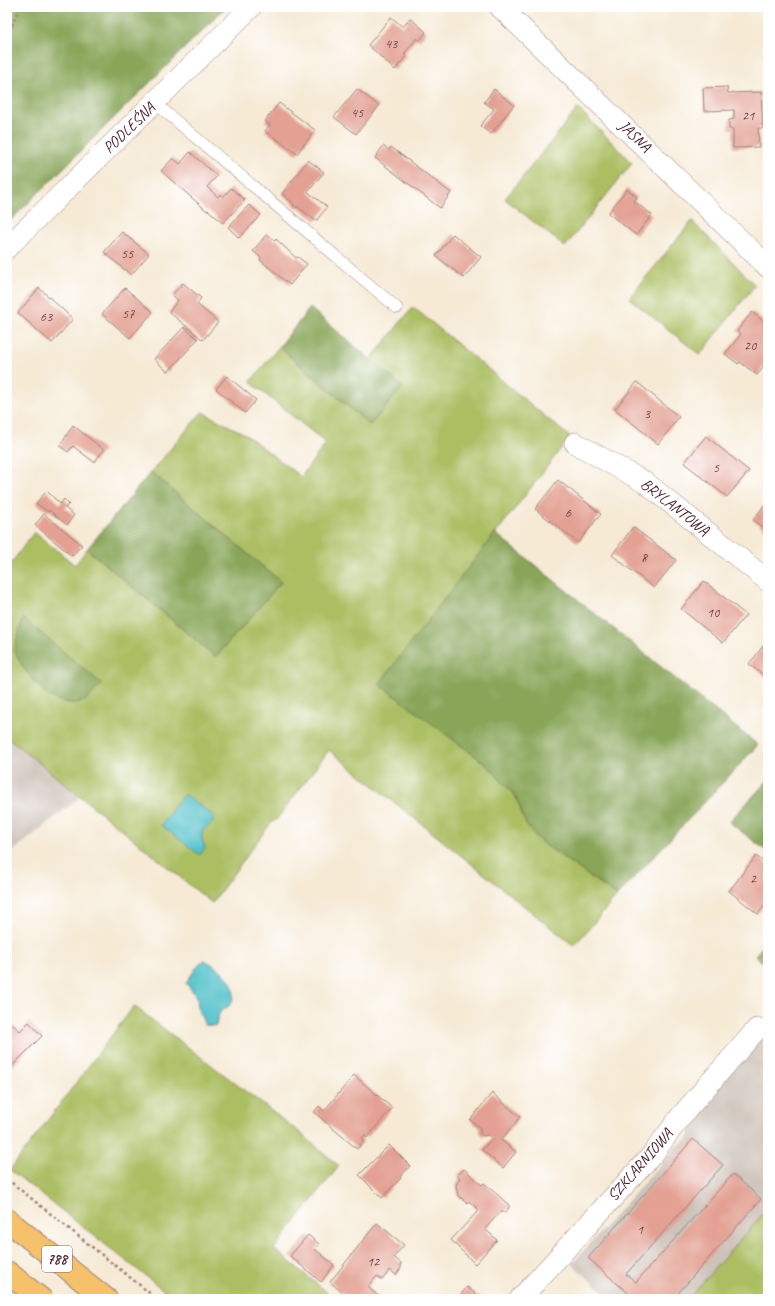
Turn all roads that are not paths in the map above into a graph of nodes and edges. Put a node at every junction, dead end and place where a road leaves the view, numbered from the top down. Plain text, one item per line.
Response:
1 (251, 7) edge
2 (500, 7) edge
3 (155, 103) junction
4 (7, 248) edge
5 (768, 267) edge
6 (397, 308) dead end
7 (575, 443) dead end
8 (768, 581) edge
9 (757, 1029) dead end
10 (7, 1220) edge
11 (7, 1272) edge
12 (41, 1299) edge
13 (106, 1299) edge
14 (520, 1299) edge

1 - 3 street, PODLEŚNA
2 - 5 street, JASNA
3 - 4 street, PODLEŚNA
3 - 6 lane
7 - 8 street, BRYLANTOWA
9 - 14 street, SZKLARNIOWA
10 - 13 main road, 788
11 - 12 main road, 788

